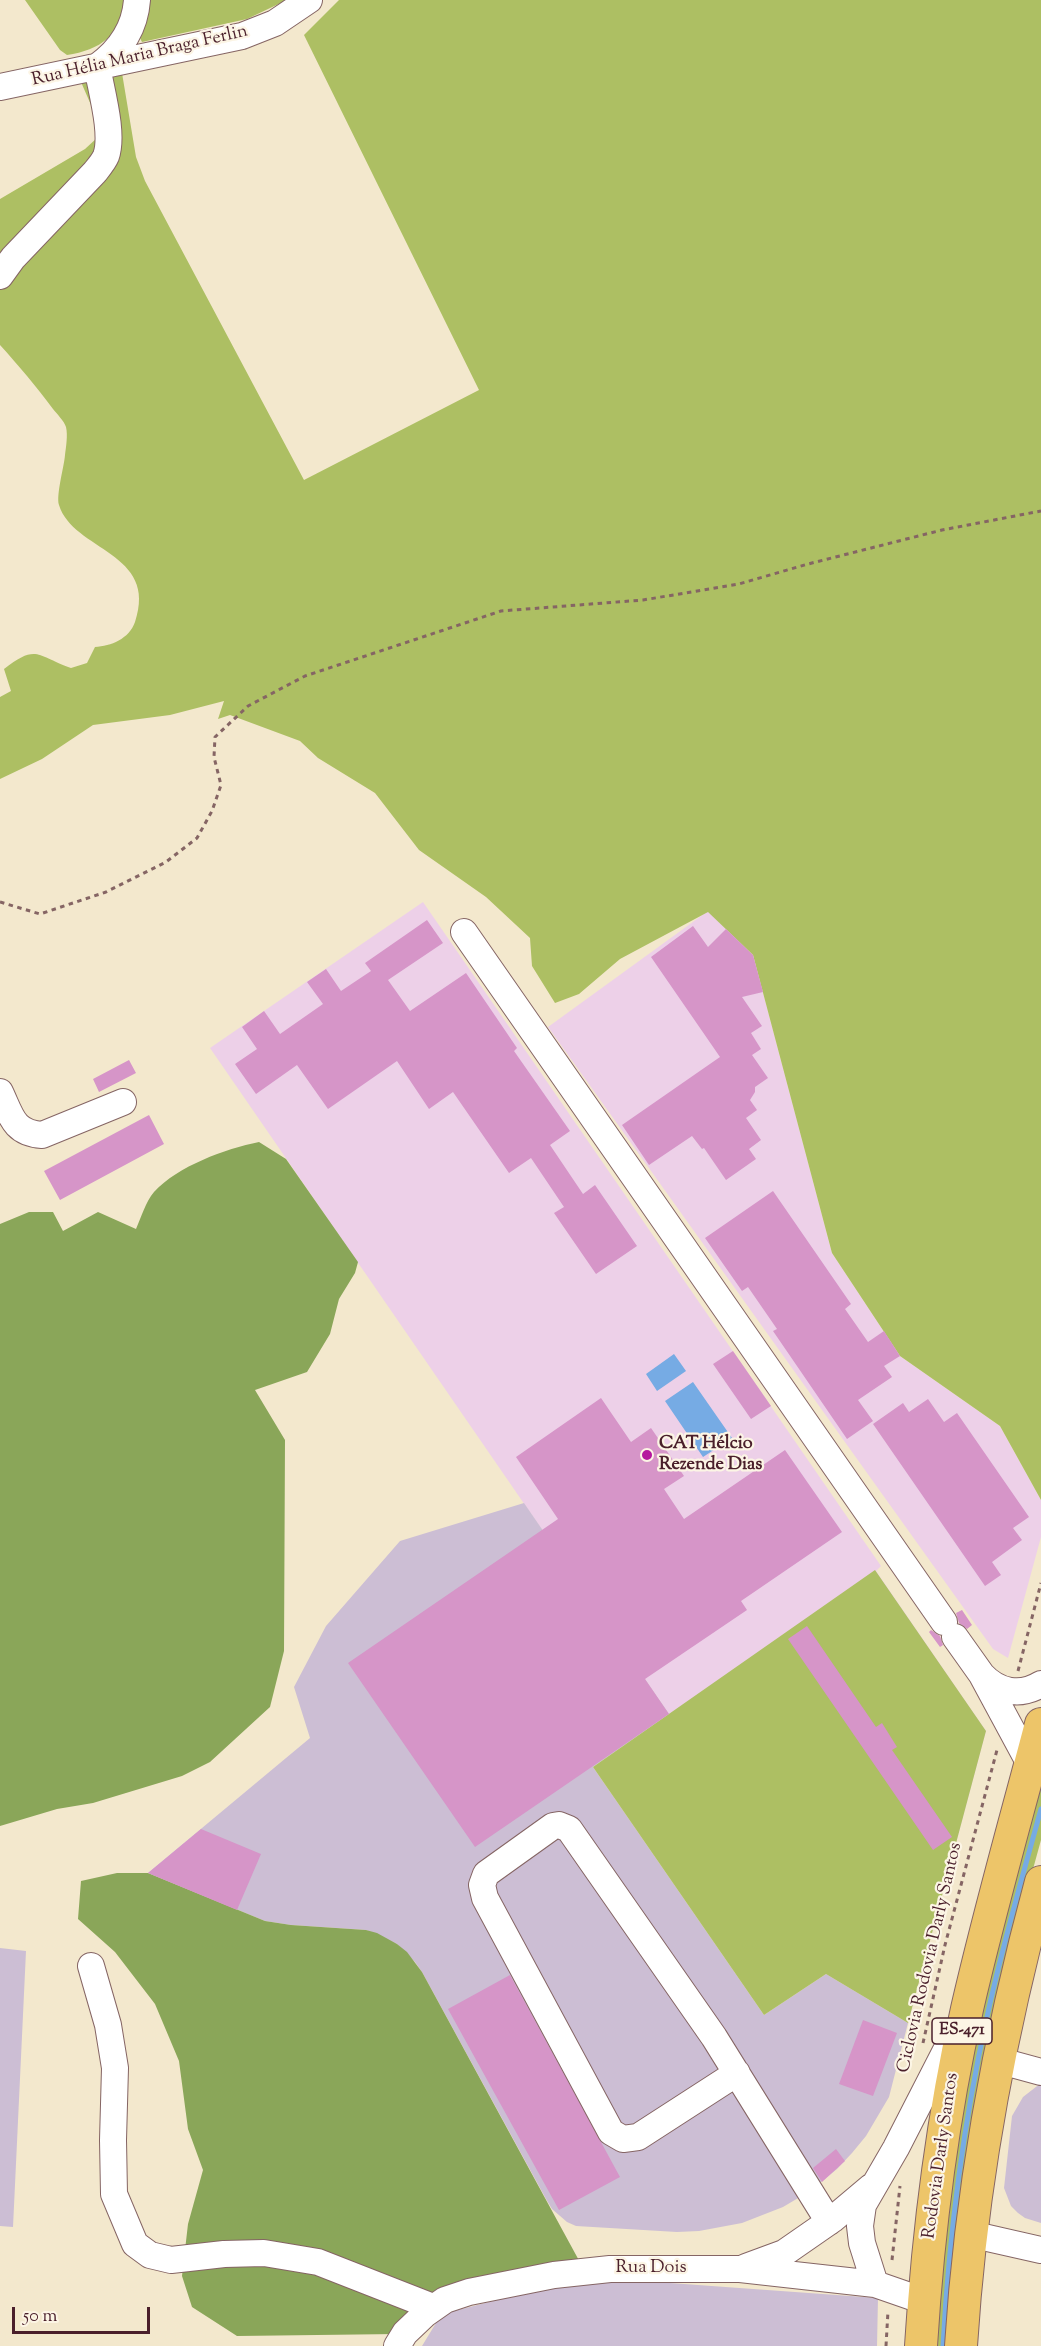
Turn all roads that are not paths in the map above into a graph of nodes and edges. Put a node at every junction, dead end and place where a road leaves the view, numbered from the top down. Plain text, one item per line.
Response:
1 (136, 0) edge
2 (309, 0) edge
3 (97, 66) junction
4 (0, 87) edge
5 (0, 276) edge
6 (464, 932) dead end
7 (0, 1092) edge
8 (123, 1102) dead end
9 (982, 1675) junction
10 (1041, 1684) edge
11 (1041, 1724) edge
12 (1030, 1764) junction
13 (1041, 1882) edge
14 (91, 1966) dead end
15 (967, 2010) junction
16 (997, 2060) junction
17 (1041, 2072) edge
18 (737, 2073) junction
19 (873, 2186) junction
20 (829, 2222) junction
21 (970, 2234) junction
22 (1041, 2250) edge
23 (740, 2269) junction
24 (882, 2287) junction
25 (924, 2301) junction
26 (433, 2307) junction
27 (397, 2346) edge
28 (921, 2346) edge
29 (961, 2346) edge

1 - 3 street
2 - 3 street, Rua Hélia Maria Braga Ferlin
3 - 4 street, Rua Hélia Maria Braga Ferlin
3 - 5 street
6 - 9 street
7 - 8 street
9 - 10 street
9 - 12 street
11 - 12 main road, Rodovia Darly Santos / ES-471
12 - 15 main road, Rodovia Darly Santos / ES-471
13 - 16 main road, Rodovia Darly Santos / ES-471
14 - 26 street
15 - 19 street
15 - 25 main road, Rodovia Darly Santos / ES-471
16 - 17 street
16 - 21 main road, Rodovia Darly Santos / ES-471
18 - 18 street
18 - 20 street
19 - 20 street
19 - 24 street
20 - 23 street
21 - 22 street
21 - 29 main road, Rodovia Darly Santos / ES-471
23 - 24 street, Rua Dois
23 - 26 street, Rua Dois
24 - 25 street, Rua Dois
25 - 28 main road, Rodovia Darly Santos / ES-471
26 - 27 street, Rua Dois

